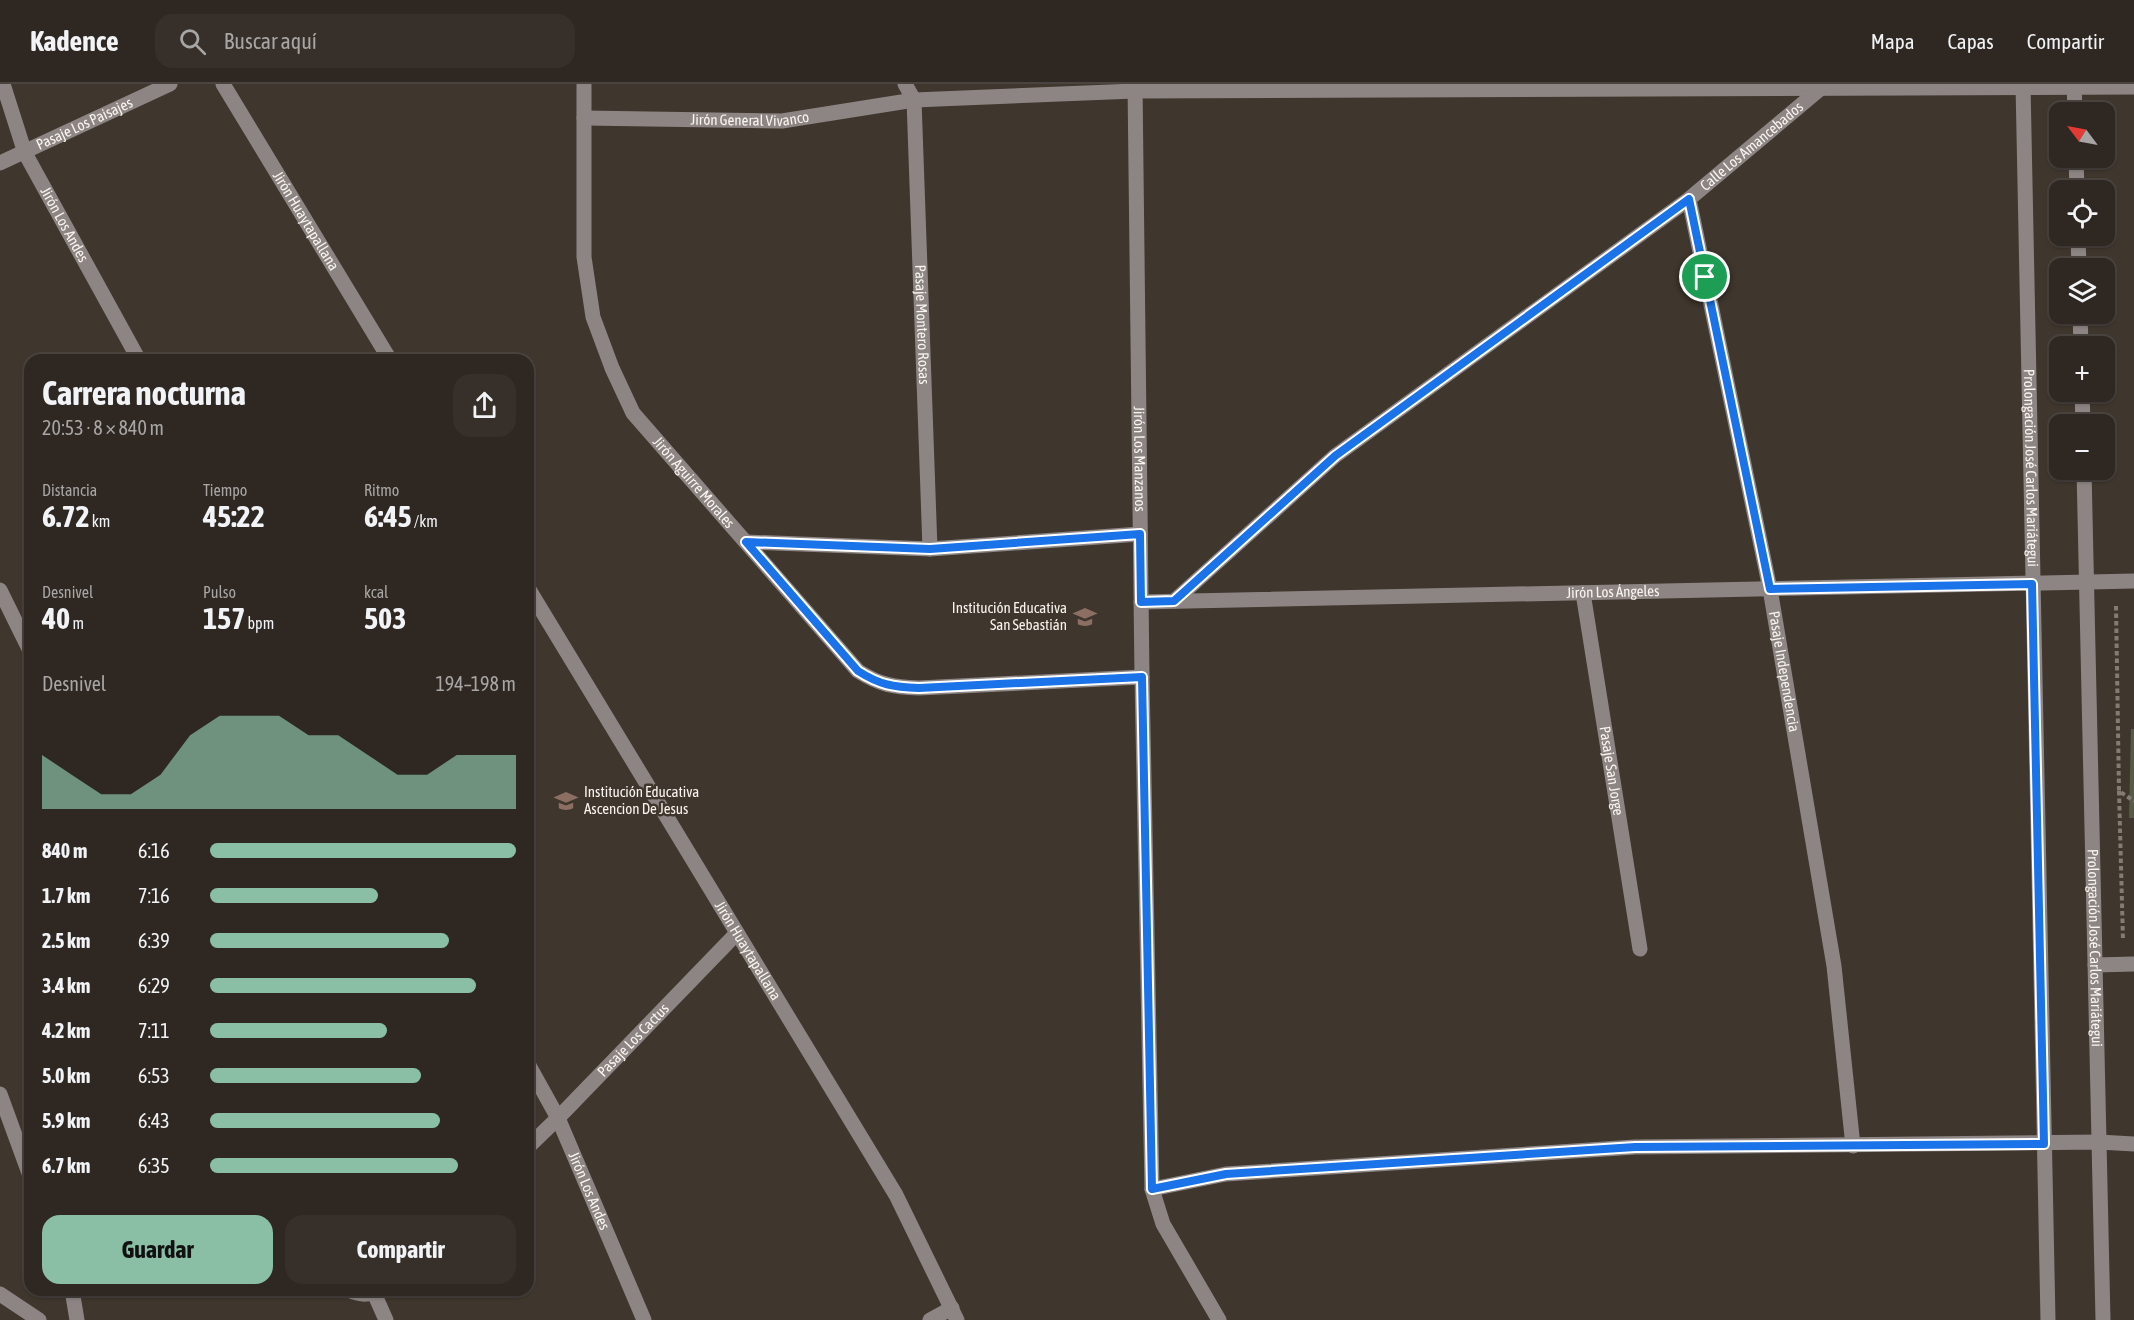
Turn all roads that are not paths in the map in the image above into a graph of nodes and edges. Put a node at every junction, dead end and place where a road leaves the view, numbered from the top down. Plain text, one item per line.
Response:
1 (3, 84) edge
2 (170, 84) edge
3 (223, 84) edge
4 (584, 84) edge
5 (905, 84) edge
6 (1761, 86) edge
7 (2023, 86) edge
8 (2074, 86) edge
9 (1135, 87) edge
10 (1418, 87) edge
11 (2134, 87) edge
12 (1820, 89) junction
13 (914, 100) junction
14 (2075, 102) edge
15 (584, 118) junction
16 (25, 153) junction
17 (0, 163) edge
18 (1689, 199) junction
19 (137, 354) edge
20 (386, 354) edge
21 (2084, 480) edge
22 (1140, 534) junction
23 (746, 542) junction
24 (930, 549) junction
25 (2087, 582) junction
26 (2134, 582) edge
27 (2032, 584) junction
28 (1770, 589) junction
29 (0, 590) edge
30 (1582, 593) junction
31 (534, 598) edge
32 (1174, 601) junction
33 (1141, 602) junction
34 (24, 639) edge
35 (1142, 677) junction
36 (737, 933) junction
37 (1640, 949) dead end
38 (2129, 964) edge
39 (2095, 965) junction
40 (534, 1075) edge
41 (0, 1094) edge
42 (558, 1118) junction
43 (534, 1141) edge
44 (2099, 1142) junction
45 (2044, 1144) junction
46 (2134, 1144) edge
47 (1853, 1146) junction
48 (24, 1160) edge
49 (1152, 1189) junction
50 (0, 1294) edge
51 (73, 1296) edge
52 (367, 1296) edge
53 (954, 1314) edge
54 (39, 1320) edge
55 (77, 1320) edge
56 (386, 1320) edge
57 (644, 1320) edge
58 (930, 1320) edge
59 (1219, 1320) edge
60 (2048, 1320) edge
61 (2103, 1320) edge

1 - 16 street, Jirón Los Andes
2 - 16 street, Pasaje Los Paisajes
3 - 20 street, Jirón Huaytapallana
4 - 15 street, Jirón Aguirre Morales
5 - 13 street
6 - 10 street, Jirón General Vivanco
6 - 12 street, Jirón General Vivanco
7 - 8 street, Jirón General Vivanco
7 - 12 street, Jirón General Vivanco
7 - 27 street, Prolongación José Carlos Mariátegui
8 - 11 street, Jirón General Vivanco
8 - 14 street
9 - 10 street, Jirón General Vivanco
9 - 13 street, Jirón General Vivanco
9 - 22 street, Jirón Los Manzanos
12 - 18 street, Calle Los Amancebados
13 - 15 street, Jirón General Vivanco
13 - 24 street, Pasaje Montero Rosas
15 - 23 street, Jirón Aguirre Morales
16 - 17 street, Pasaje Los Paisajes
16 - 19 street, Jirón Los Andes
18 - 28 street, Pasaje Independencia
18 - 32 street, Calle Los Amancebados
21 - 25 street, Prolongación José Carlos Mariátegui
22 - 24 street
22 - 33 street, Jirón Los Manzanos
23 - 24 street
23 - 35 street, Jirón Aguirre Morales
25 - 26 street, Jirón Los Ángeles
25 - 27 street, Jirón Los Ángeles
25 - 39 street, Prolongación José Carlos Mariátegui
27 - 28 street, Jirón Los Ángeles
27 - 45 street, Prolongación José Carlos Mariátegui
28 - 30 street, Jirón Los Ángeles
28 - 47 street, Pasaje Independencia
29 - 34 street
30 - 32 street, Jirón Los Ángeles
30 - 37 street, Pasaje San Jorge
31 - 36 street, Jirón Huaytapallana
32 - 33 street, Jirón Los Ángeles
33 - 35 street, Jirón Los Manzanos
35 - 49 street, Jirón Los Manzanos
36 - 42 street, Pasaje Los Cactus
36 - 53 street, Jirón Huaytapallana
38 - 39 street
39 - 44 street, Prolongación José Carlos Mariátegui
40 - 42 street, Jirón Los Andes
41 - 48 street
42 - 43 street, Pasaje Los Cactus
42 - 57 street, Jirón Los Andes
44 - 45 street
44 - 46 street
44 - 61 street, Prolongación José Carlos Mariátegui
45 - 47 street
45 - 60 street, Prolongación José Carlos Mariátegui
47 - 49 street
49 - 59 street, Jirón Los Manzanos
50 - 54 street
51 - 55 street
52 - 56 street
53 - 58 street

